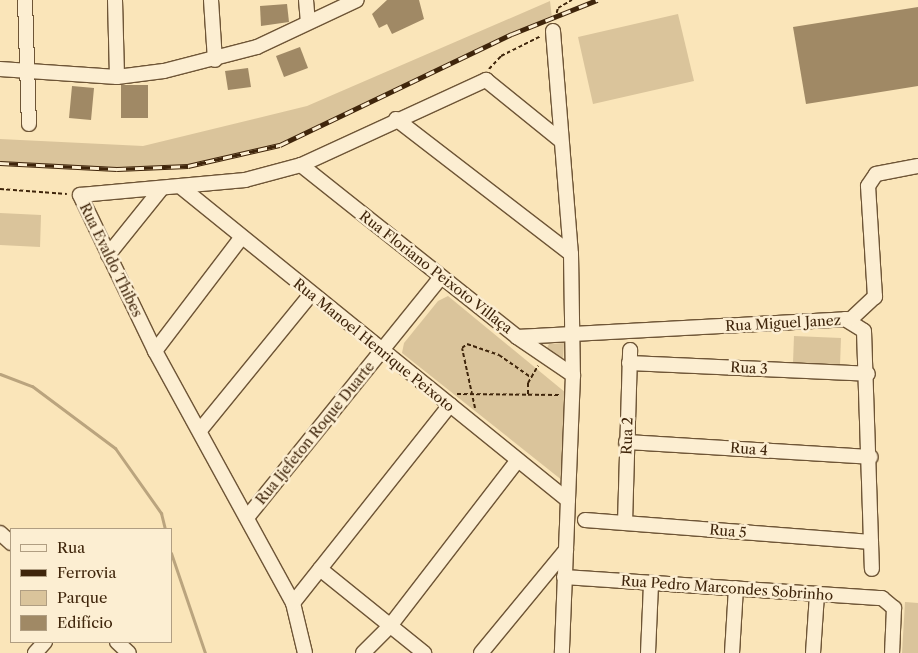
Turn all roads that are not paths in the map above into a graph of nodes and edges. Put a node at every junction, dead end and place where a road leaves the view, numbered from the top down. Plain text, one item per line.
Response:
1 (25, 0) edge
2 (115, 0) edge
3 (211, 0) edge
4 (306, 0) edge
5 (357, 0) edge
6 (308, 22) junction
7 (553, 31) road end
8 (214, 60) junction
9 (0, 69) edge
10 (28, 72) junction
11 (117, 77) junction
12 (396, 119) junction
13 (29, 124) dead end
14 (560, 140) junction
15 (301, 165) junction
16 (918, 166) edge
17 (182, 186) junction
18 (161, 189) junction
19 (241, 238) junction
20 (108, 254) junction
21 (571, 254) junction
22 (441, 277) junction
23 (310, 294) junction
24 (845, 319) junction
25 (572, 334) junction
26 (517, 337) junction
27 (382, 350) junction
28 (156, 351) junction
29 (630, 356) joint
30 (868, 374) junction
31 (573, 375) junction
32 (450, 405) junction
33 (201, 428) junction
34 (626, 442) junction
35 (871, 457) junction
36 (517, 461) junction
37 (568, 500) junction
38 (249, 516) junction
39 (585, 520) dead end
40 (625, 523) junction
41 (0, 533) edge
42 (10, 542) edge
43 (870, 542) junction
44 (566, 550) junction
45 (320, 569) junction
46 (872, 569) dead end
47 (564, 577) junction
48 (651, 582) junction
49 (736, 588) junction
50 (817, 594) junction
51 (293, 603) junction
52 (390, 626) junction
53 (44, 643) edge
54 (118, 643) edge
55 (35, 653) edge
56 (129, 653) edge
57 (305, 653) edge
58 (363, 653) edge
59 (424, 653) edge
60 (481, 653) edge
61 (562, 653) edge
62 (648, 653) edge
63 (732, 653) edge
64 (813, 653) edge
65 (892, 653) edge

1 - 10 street
2 - 11 street
3 - 8 street
4 - 6 street
5 - 6 street
6 - 8 street
7 - 14 street
8 - 11 street
9 - 10 street
10 - 11 street
10 - 13 street
12 - 14 street, Rua Evaldo Thibes
12 - 15 street, Rua Evaldo Thibes
12 - 21 street
14 - 21 street
15 - 17 street, Rua Evaldo Thibes
15 - 22 street, Rua Floriano Peixoto Villaça
16 - 24 street, Rua Miguel Janez
17 - 18 street, Rua Evaldo Thibes
17 - 19 street, Rua Manoel Henrique Peixoto
18 - 20 street
18 - 20 street, Rua Evaldo Thibes
19 - 23 street, Rua Manoel Henrique Peixoto
19 - 28 street
20 - 28 street, Rua Evaldo Thibes
21 - 25 street
22 - 26 street, Rua Floriano Peixoto Villaça
22 - 27 street, Rua Ijefeton Roque Duarte
23 - 27 street, Rua Manoel Henrique Peixoto
23 - 33 street
24 - 25 street, Rua Miguel Janez
24 - 30 street
25 - 26 street, Rua Miguel Janez
25 - 31 street
26 - 31 street, Rua Floriano Peixoto Villaça
27 - 32 street, Rua Manoel Henrique Peixoto
27 - 38 street, Rua Ijefeton Roque Duarte
28 - 33 street, Rua Evaldo Thibes
29 - 30 street, Rua 3
29 - 34 street, Rua 2
30 - 35 street
31 - 37 street
32 - 36 street, Rua Manoel Henrique Peixoto
32 - 45 street
33 - 38 street, Rua Evaldo Thibes
34 - 35 street, Rua 4
34 - 40 street, Rua 2
35 - 43 street
36 - 37 street, Rua Manoel Henrique Peixoto
36 - 52 street
37 - 44 street
38 - 51 street, Rua Evaldo Thibes
39 - 40 street, Rua 5
40 - 43 street, Rua 5
41 - 42 street
43 - 46 street
44 - 47 street
44 - 60 street
45 - 51 street
45 - 52 street
47 - 48 street, Rua Pedro Marcondes Sobrinho
47 - 61 street
48 - 49 street, Rua Pedro Marcondes Sobrinho
48 - 62 street
49 - 50 street, Rua Pedro Marcondes Sobrinho
49 - 63 street
50 - 64 street
50 - 65 street, Rua Pedro Marcondes Sobrinho
51 - 57 street, Rua Evaldo Thibes
52 - 58 street
52 - 59 street
53 - 55 street
54 - 56 street

